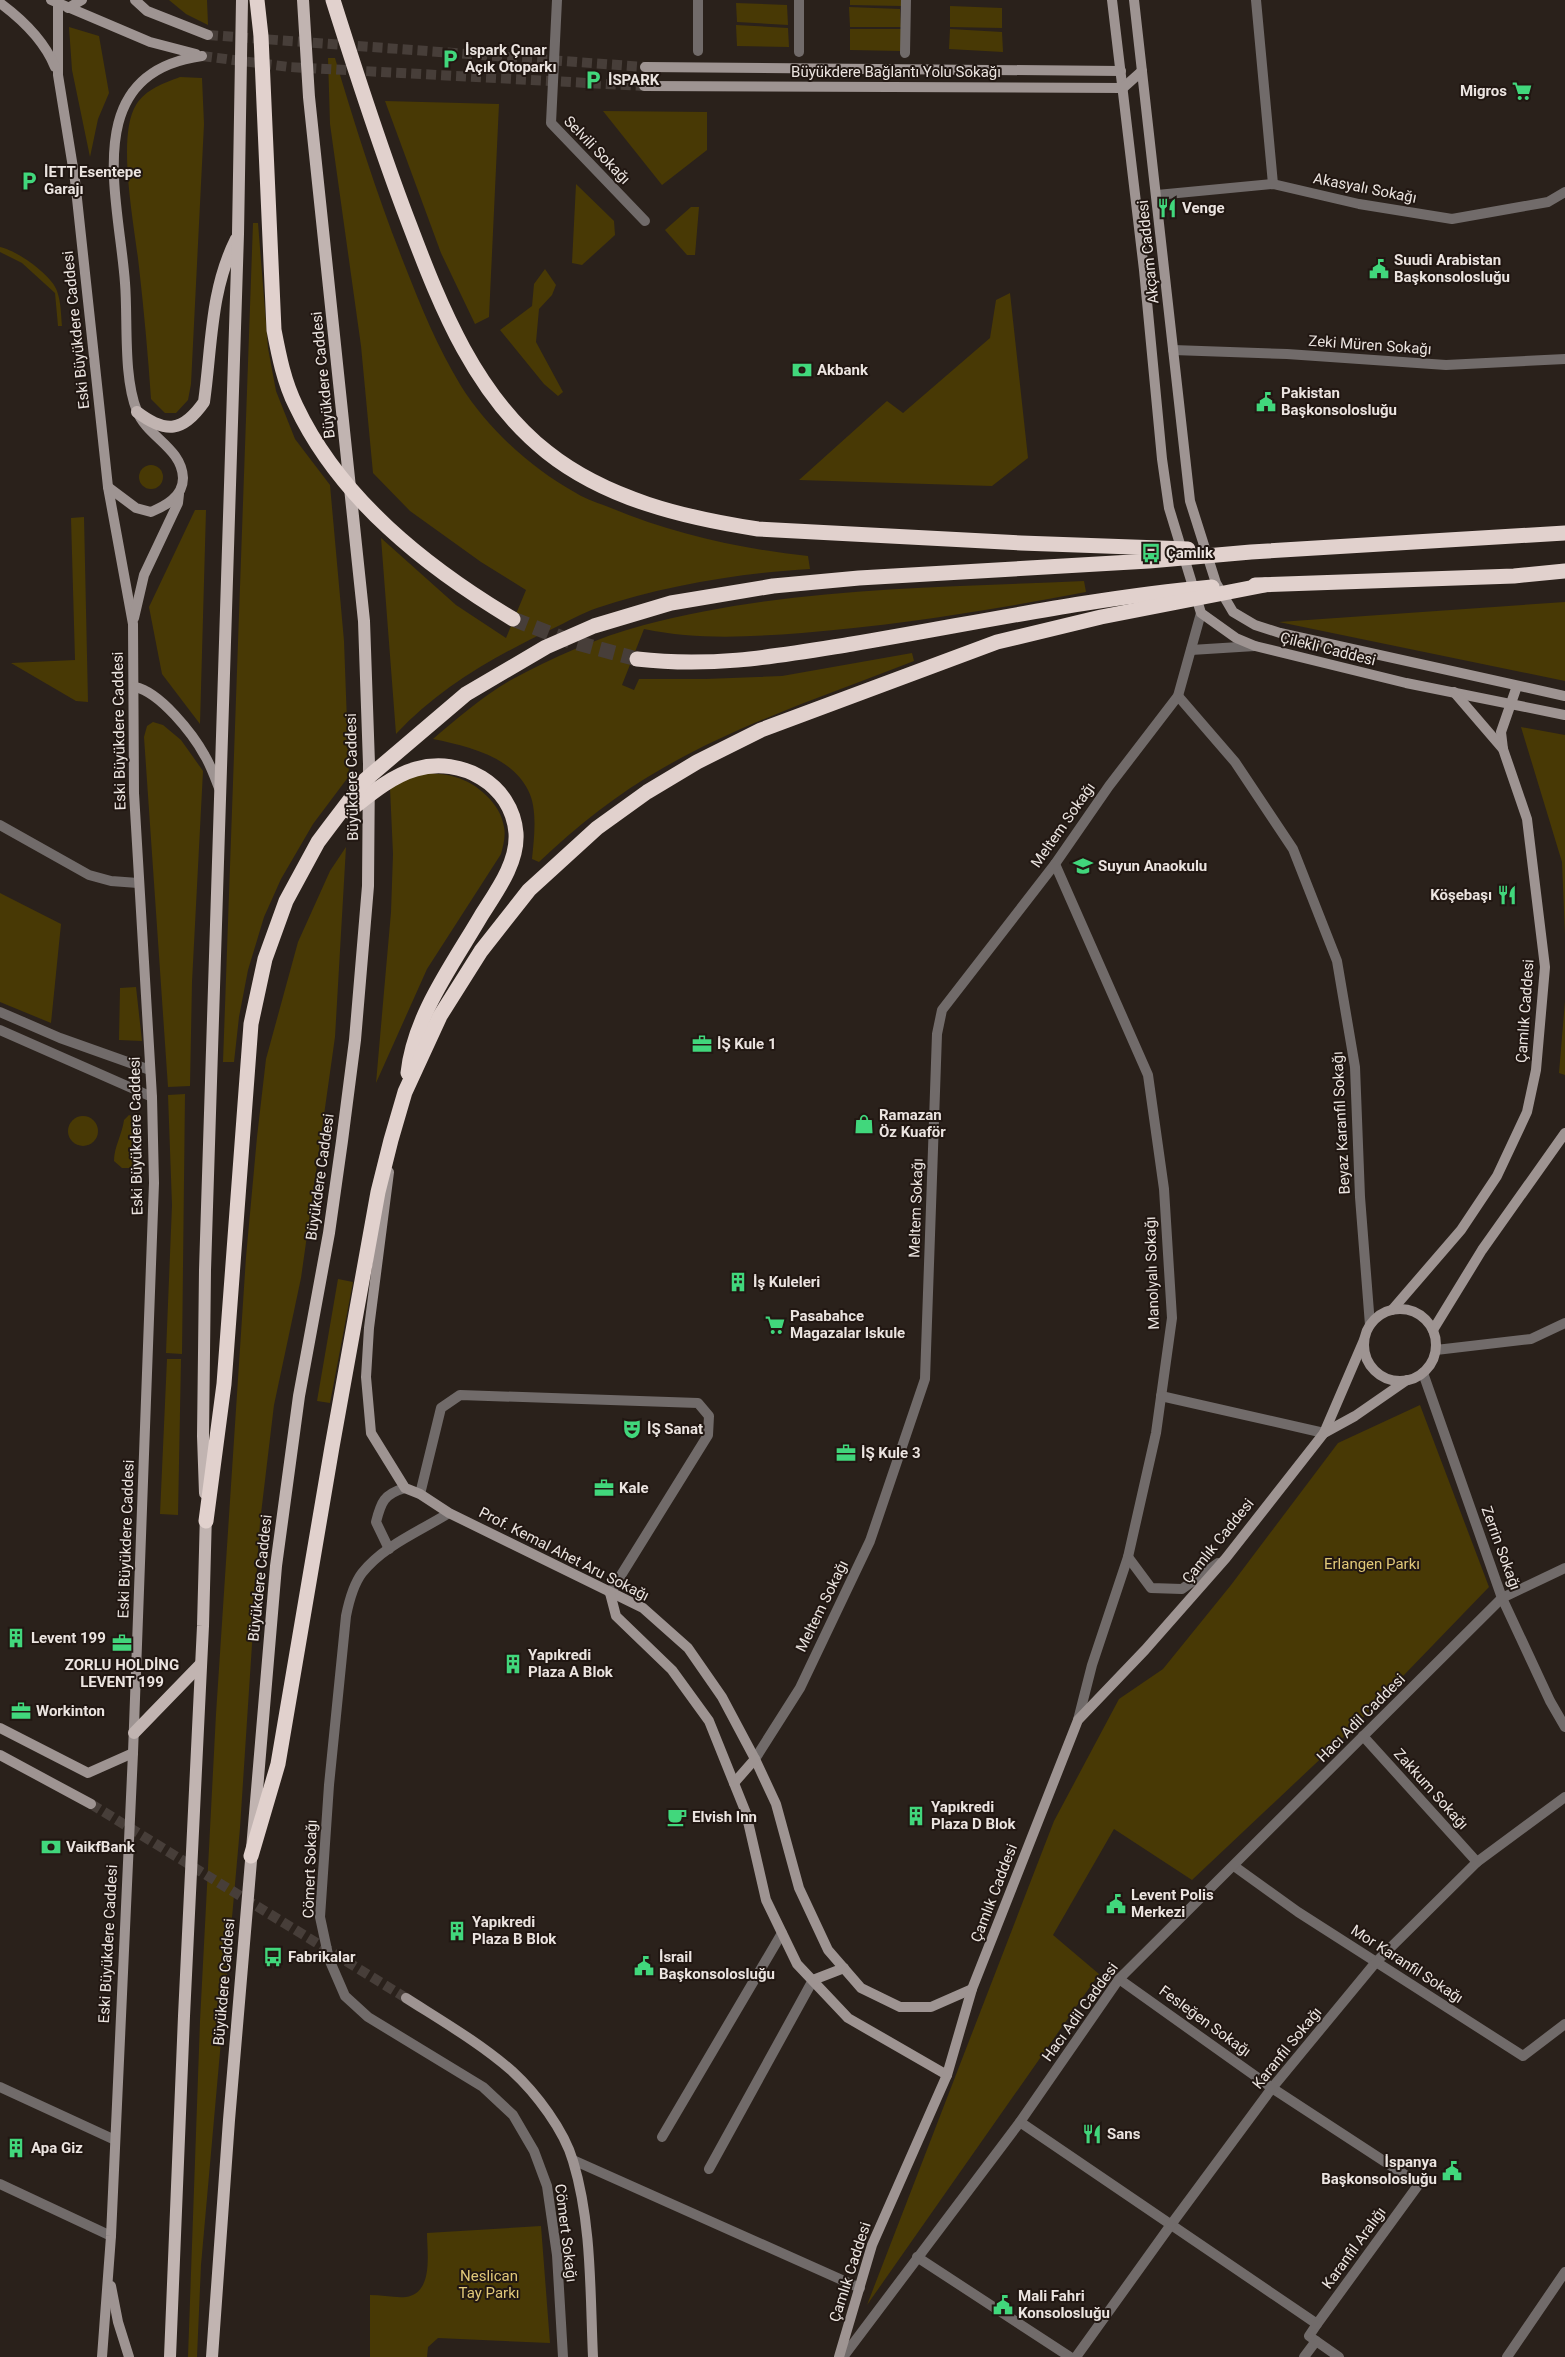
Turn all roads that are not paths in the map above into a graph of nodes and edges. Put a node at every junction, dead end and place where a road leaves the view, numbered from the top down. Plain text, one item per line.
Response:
1 (51, 0) edge
2 (58, 0) edge
3 (82, 0) edge
4 (135, 0) edge
5 (242, 0) edge
6 (257, 0) edge
7 (303, 0) edge
8 (333, 0) edge
9 (557, 0) edge
10 (698, 0) edge
11 (799, 0) edge
12 (906, 0) edge
13 (1112, 0) edge
14 (1134, 0) edge
15 (1256, 0) edge
16 (0, 3) edge
17 (68, 8) junction
18 (208, 35) tunnel mouth
19 (698, 51) dead end
20 (800, 52) dead end
21 (905, 53) dead end
22 (645, 67) tunnel mouth
23 (1120, 71) junction
24 (1142, 71) junction
25 (58, 75) junction
26 (644, 86) tunnel mouth
27 (1123, 88) junction
28 (1272, 184) junction
29 (1565, 192) edge
30 (1157, 195) junction
31 (645, 221) dead end
32 (238, 234) junction
33 (1173, 350) junction
34 (1565, 359) edge
35 (137, 412) junction
36 (108, 487) junction
37 (179, 492) junction
38 (1190, 502) joint
39 (1565, 533) edge
40 (1150, 554) junction
41 (1565, 571) edge
42 (1264, 586) junction
43 (1201, 614) junction
44 (512, 619) tunnel mouth
45 (133, 624) junction
46 (1255, 646) junction
47 (1191, 650) junction
48 (637, 659) tunnel mouth
49 (1517, 686) junction
50 (135, 687) junction
51 (1454, 692) junction
52 (1178, 696) junction
53 (1565, 696) edge
54 (1512, 704) junction
55 (1565, 715) edge
56 (1503, 750) junction
57 (220, 789) junction
58 (0, 825) edge
59 (330, 826) junction
60 (1055, 864) junction
61 (138, 883) junction
62 (0, 1012) edge
63 (0, 1030) edge
64 (150, 1070) junction
65 (405, 1092) junction
66 (152, 1097) junction
67 (1565, 1132) edge
68 (391, 1140) junction
69 (1392, 1310) junction
70 (1565, 1323) edge
71 (1370, 1325) junction
72 (1433, 1330) junction
73 (1365, 1337) junction
74 (1436, 1350) junction
75 (1423, 1373) junction
76 (1407, 1380) junction
77 (1161, 1396) junction
78 (1324, 1433) junction
79 (405, 1488) junction
80 (420, 1494) junction
81 (449, 1513) junction
82 (206, 1521) junction
83 (389, 1549) junction
84 (1128, 1558) junction
85 (1226, 1558) junction
86 (1565, 1568) edge
87 (610, 1592) junction
88 (1502, 1598) junction
89 (200, 1665) junction
90 (1078, 1720) junction
91 (1565, 1727) edge
92 (0, 1728) edge
93 (134, 1733) junction
94 (1363, 1736) junction
95 (133, 1753) junction
96 (0, 1755) edge
97 (755, 1759) junction
98 (734, 1783) junction
99 (1565, 1797) edge
100 (91, 1804) tunnel mouth
101 (251, 1856) junction
102 (1477, 1862) junction
103 (1234, 1866) junction
104 (782, 1933) junction
105 (1376, 1962) junction
106 (844, 1968) junction
107 (1119, 1979) junction
108 (813, 1980) junction
109 (972, 1989) junction
110 (406, 1998) tunnel mouth
111 (1565, 2024) edge
112 (947, 2075) junction
113 (0, 2087) edge
114 (1272, 2088) junction
115 (1020, 2122) junction
116 (662, 2137) dead end
117 (115, 2140) junction
118 (573, 2160) junction
119 (709, 2169) dead end
120 (0, 2184) edge
121 (1170, 2226) junction
122 (112, 2236) junction
123 (918, 2257) junction
124 (1565, 2272) edge
125 (109, 2275) junction
126 (860, 2288) junction
127 (1317, 2324) junction
128 (1316, 2341) junction
129 (102, 2357) edge
130 (129, 2357) edge
131 (170, 2357) edge
132 (212, 2357) edge
133 (563, 2357) edge
134 (593, 2357) edge
135 (841, 2357) edge
136 (1070, 2357) edge
137 (1076, 2357) edge
138 (1304, 2357) edge
139 (1338, 2357) edge
140 (1507, 2357) edge

1 - 17 street
2 - 25 street, Eski Büyükdere Caddesi
3 - 17 street
4 - 18 street
5 - 32 main road
6 - 44 highway
7 - 101 main road, Büyükdere Caddesi
8 - 40 highway
9 - 31 street, Selvili Sokağı
10 - 19 street
11 - 20 street
12 - 21 street
13 - 23 street
14 - 24 street, Akçam Caddesi
15 - 28 street
16 - 25 street
17 - 35 street
22 - 23 street
23 - 27 street, Akçam Caddesi
24 - 27 street
24 - 30 street, Akçam Caddesi
25 - 36 street, Eski Büyükdere Caddesi
26 - 27 street, Büyükdere Bağlantı Yolu Sokağı
27 - 43 street, Akçam Caddesi
28 - 29 street, Akasyalı Sokağı
28 - 30 street, Akasyalı Sokağı
30 - 33 street, Akçam Caddesi
32 - 35 main road
32 - 57 main road
33 - 34 street, Zeki Müren Sokağı
33 - 38 street, Akçam Caddesi
35 - 37 street
36 - 37 street
36 - 45 street, Eski Büyükdere Caddesi
37 - 45 street
38 - 49 street, Çilekli Caddesi
39 - 40 highway
40 - 59 highway
41 - 42 highway
42 - 48 highway
42 - 65 highway
43 - 46 street, Çilekli Caddesi
43 - 47 street, Meltem Sokağı
45 - 50 street, Eski Büyükdere Caddesi
46 - 47 street
46 - 51 street, Çilekli Caddesi
47 - 52 street, Meltem Sokağı
49 - 53 street, Çilekli Caddesi
49 - 54 street
50 - 57 street
50 - 61 street, Eski Büyükdere Caddesi
51 - 54 street, Çilekli Caddesi
51 - 56 street, Çamlık Caddesi
52 - 60 street, Meltem Sokağı
52 - 71 street, Beyaz Karanfil Sokağı
54 - 55 street, Çilekli Caddesi
54 - 56 street
56 - 69 street, Çamlık Caddesi
57 - 82 main road
58 - 61 street
59 - 65 highway
59 - 82 highway
60 - 77 street, Manolyalı Sokağı
60 - 97 street, Meltem Sokağı
61 - 64 street, Eski Büyükdere Caddesi
62 - 64 street
63 - 66 street
64 - 66 street, Eski Büyükdere Caddesi
65 - 68 highway
66 - 93 street, Eski Büyükdere Caddesi
67 - 72 street
68 - 79 street
68 - 101 highway
69 - 71 street
69 - 72 street
70 - 74 street
71 - 73 street
72 - 74 street
73 - 76 street
73 - 78 street
74 - 75 street
75 - 76 street
75 - 88 street, Zerrin Sokağı
76 - 78 street, Çamlık Caddesi
77 - 78 street
77 - 84 street, Manolyalı Sokağı
78 - 85 street, Çamlık Caddesi
79 - 80 street, Prof. Kemal Ahet Aru Sokağı
79 - 83 street
80 - 81 street, Prof. Kemal Ahet Aru Sokağı
80 - 87 street
81 - 83 street, Cömert Sokağı
81 - 87 street, Prof. Kemal Ahet Aru Sokağı
82 - 89 main road
83 - 133 street, Cömert Sokağı
84 - 85 street
84 - 90 street, Manolyalı Sokağı
85 - 90 street, Çamlık Caddesi
86 - 88 street, Hacı Adil Caddesi
87 - 97 street, Prof. Kemal Ahet Aru Sokağı
87 - 98 street
88 - 91 street, Zerrin Sokağı
88 - 94 street, Hacı Adil Caddesi
89 - 93 main road
89 - 131 main road
90 - 109 street, Çamlık Caddesi
92 - 95 street
93 - 95 street, Eski Büyükdere Caddesi
94 - 102 street, Zakkum Sokağı
94 - 103 street, Hacı Adil Caddesi
95 - 117 street, Eski Büyükdere Caddesi
96 - 100 street
97 - 98 street
97 - 106 street, Prof. Kemal Ahet Aru Sokağı
98 - 104 street
99 - 102 street, Karanfil Sokağı
101 - 132 main road, Büyükdere Caddesi
102 - 105 street, Karanfil Sokağı
103 - 105 street, Mor Karanfil Sokağı
103 - 107 street, Hacı Adil Caddesi
104 - 108 street
104 - 116 street
105 - 111 street, Mor Karanfil Sokağı
105 - 114 street, Karanfil Sokağı
106 - 108 street
106 - 109 street, Prof. Kemal Ahet Aru Sokağı
107 - 114 street, Fesleğen Sokağı
107 - 115 street, Hacı Adil Caddesi
108 - 112 street
108 - 119 street
109 - 112 street, Çamlık Caddesi
110 - 118 street
112 - 126 street, Çamlık Caddesi
113 - 117 street
114 - 121 street, Karanfil Sokağı
114 - 127 street, Karanfil Aralığı
115 - 121 street
115 - 123 street, Hacı Adil Caddesi
117 - 122 street, Eski Büyükdere Caddesi
118 - 126 street
118 - 134 street
120 - 122 street
121 - 127 street
121 - 137 street, Karanfil Sokağı
122 - 125 street, Eski Büyükdere Caddesi
123 - 135 street, Hacı Adil Caddesi
123 - 136 street
124 - 140 street
125 - 129 street
125 - 130 street
126 - 135 street, Çamlık Caddesi
127 - 128 street
128 - 138 street
128 - 139 street

